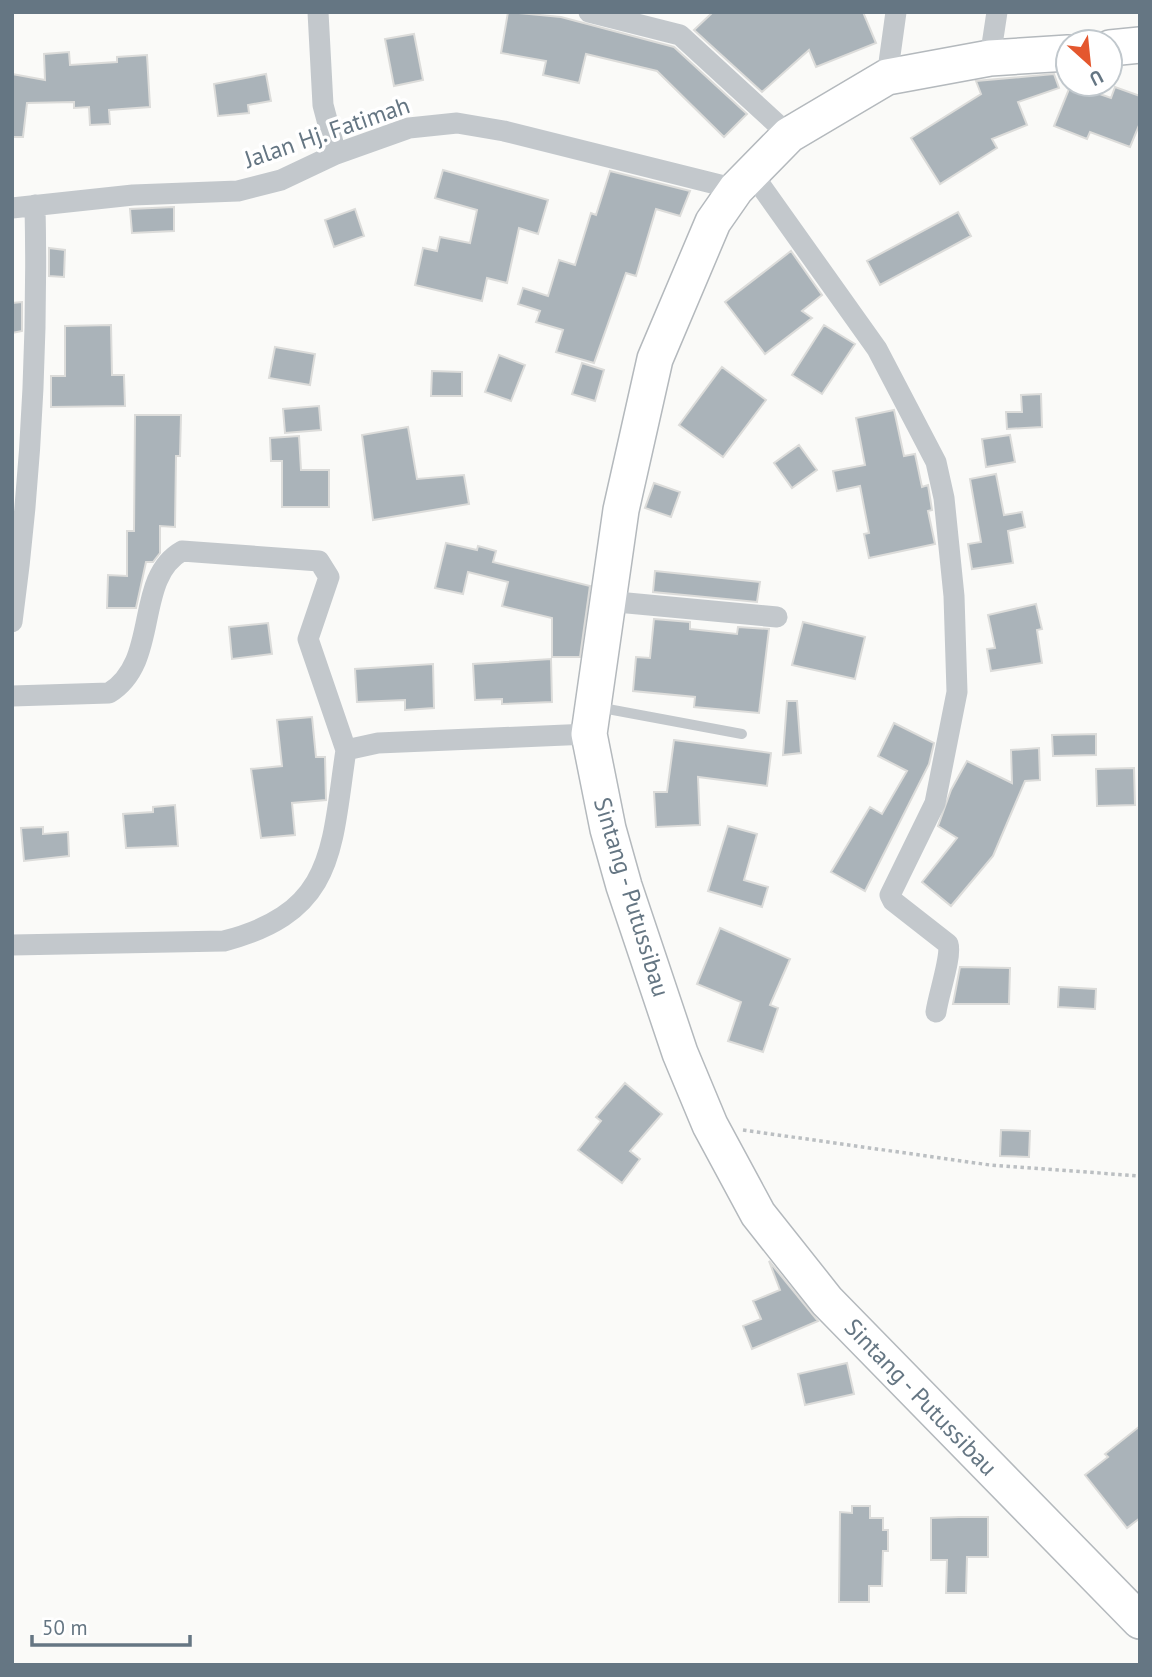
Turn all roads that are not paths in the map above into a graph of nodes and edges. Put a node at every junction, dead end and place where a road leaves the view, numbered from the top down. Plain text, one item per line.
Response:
1 (318, 12) edge
2 (589, 12) edge
3 (895, 12) edge
4 (997, 12) edge
5 (1054, 53) edge
6 (990, 58) junction
7 (887, 78) junction
8 (789, 135) junction
9 (336, 154) junction
10 (744, 181) junction
11 (34, 205) junction
12 (12, 208) edge
13 (606, 601) junction
14 (777, 617) dead end
15 (12, 622) edge
16 (12, 696) edge
17 (590, 720) junction
18 (742, 734) dead end
19 (346, 750) junction
20 (13, 938) edge
21 (936, 1012) dead end
22 (1140, 1621) edge

1 - 9 street
2 - 8 street
3 - 7 street
4 - 6 street
5 - 6 highway, Sintang - Putussibau
6 - 7 highway, Sintang - Putussibau
7 - 8 highway, Sintang - Putussibau
8 - 10 highway, Sintang - Putussibau
9 - 10 street, Jalan Hj. Fatimah
9 - 11 street, Jalan Hj. Fatimah
10 - 13 highway, Sintang - Putussibau
10 - 21 street
11 - 12 street, Jalan Hj. Fatimah
11 - 15 street
13 - 14 street
13 - 17 highway, Sintang - Putussibau
16 - 19 street
17 - 18 lane
17 - 19 street
17 - 22 highway, Sintang - Putussibau
19 - 20 street

